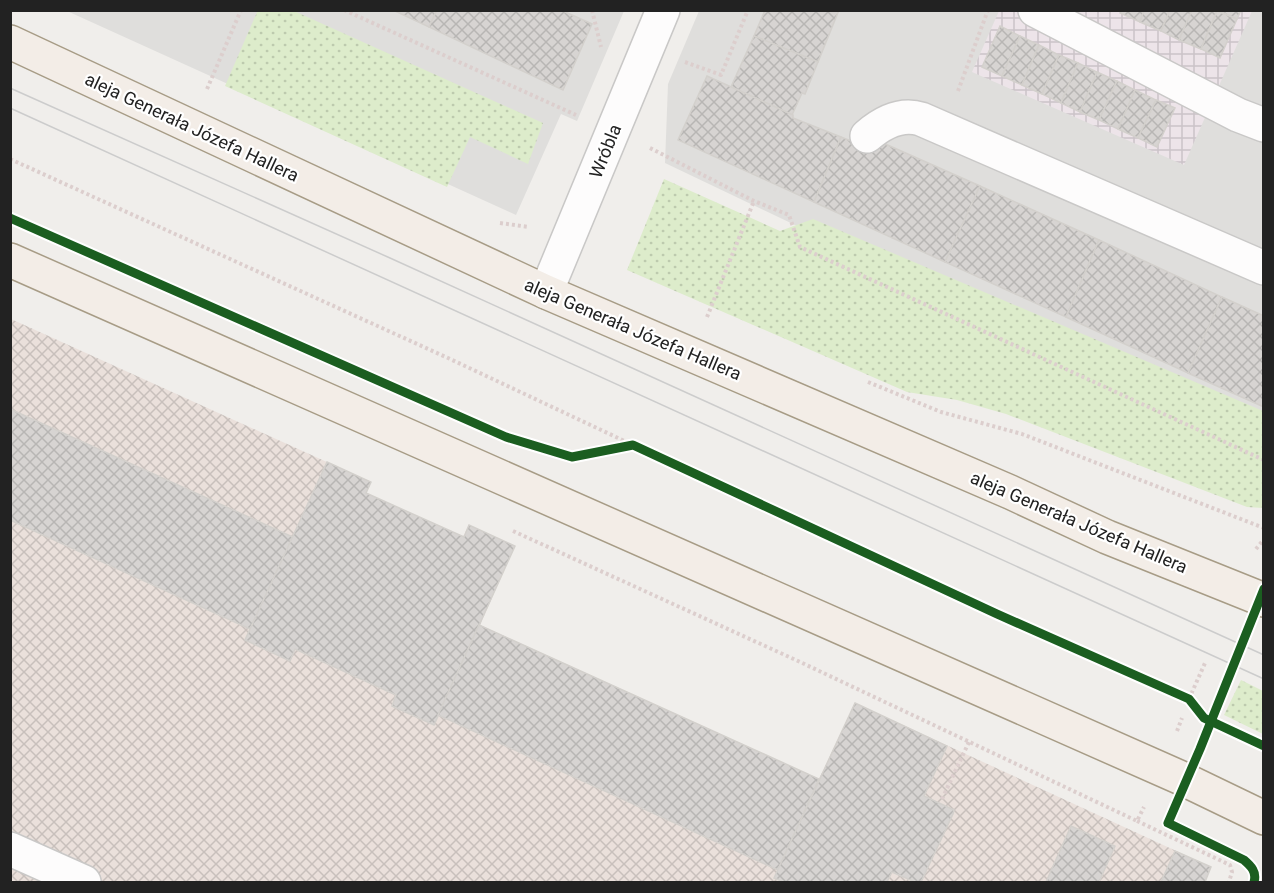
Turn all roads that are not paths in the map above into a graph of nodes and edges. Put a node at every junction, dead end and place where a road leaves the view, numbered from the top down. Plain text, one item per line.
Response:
1 (663, 10) edge
2 (1035, 10) edge
3 (10, 42) edge
4 (1263, 125) edge
5 (867, 136) dead end
6 (10, 260) edge
7 (1263, 268) edge
8 (546, 292) junction
9 (1263, 600) edge
10 (1263, 818) edge
11 (10, 849) edge
12 (84, 882) edge

1 - 8 street, Wróbla
2 - 4 street
3 - 8 main road, aleja Generała Józefa Hallera
5 - 7 street
6 - 10 main road
8 - 9 main road, aleja Generała Józefa Hallera
11 - 12 street

